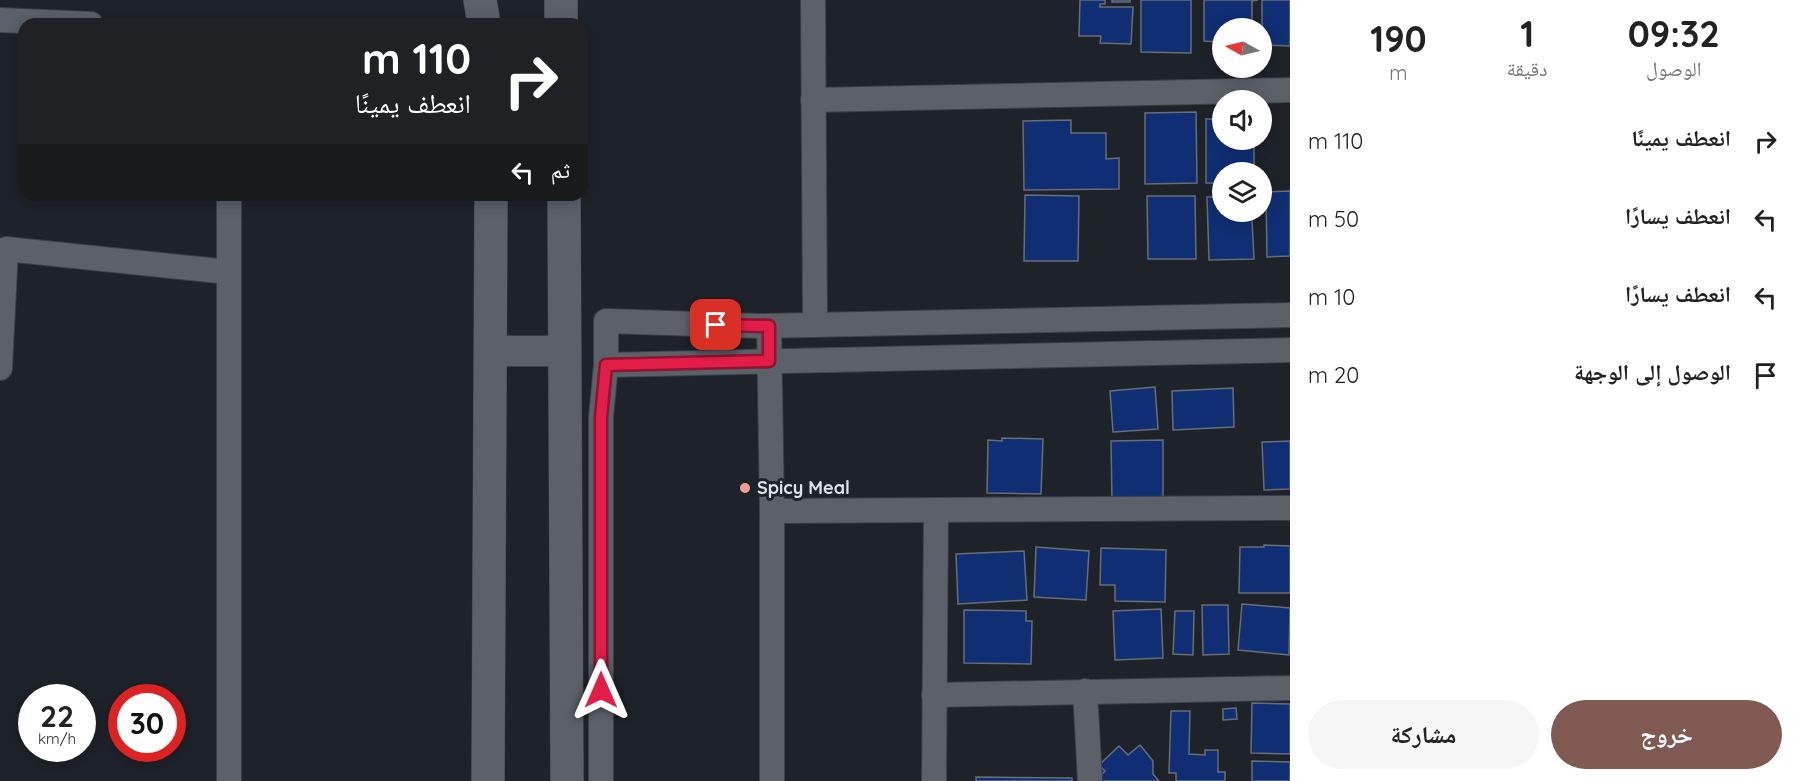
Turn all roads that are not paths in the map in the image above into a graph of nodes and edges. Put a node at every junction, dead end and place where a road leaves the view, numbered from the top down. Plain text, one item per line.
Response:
1 (480, 0) edge
2 (489, 0) edge
3 (813, 0) edge
4 (483, 18) edge
5 (489, 18) edge
6 (0, 20) edge
7 (18, 21) edge
8 (1290, 90) edge
9 (813, 100) junction
10 (229, 201) edge
11 (491, 201) edge
12 (564, 201) edge
13 (229, 272) junction
14 (1290, 315) edge
15 (815, 325) junction
16 (769, 326) junction
17 (1290, 350) edge
18 (492, 351) junction
19 (566, 351) junction
20 (769, 361) junction
21 (606, 365) junction
22 (0, 368) edge
23 (1290, 508) edge
24 (772, 511) junction
25 (936, 512) junction
26 (1290, 687) edge
27 (1085, 691) junction
28 (934, 695) junction
29 (229, 781) edge
30 (488, 781) edge
31 (567, 781) edge
32 (601, 781) edge
33 (772, 781) edge
34 (934, 781) edge
35 (1090, 781) edge

1 - 4 main road
2 - 5 main road
3 - 9 street
6 - 7 street
8 - 9 street
9 - 15 street
10 - 13 street
11 - 18 main road
12 - 19 main road
13 - 22 street
13 - 29 street
14 - 15 street
15 - 16 street
16 - 20 street
16 - 21 street
17 - 20 street
18 - 19 street
18 - 30 main road
19 - 31 main road
20 - 21 street
20 - 24 street
21 - 32 street
23 - 25 street
24 - 25 street
24 - 33 street
25 - 28 street
26 - 27 street
27 - 28 street
27 - 35 street
28 - 34 street

